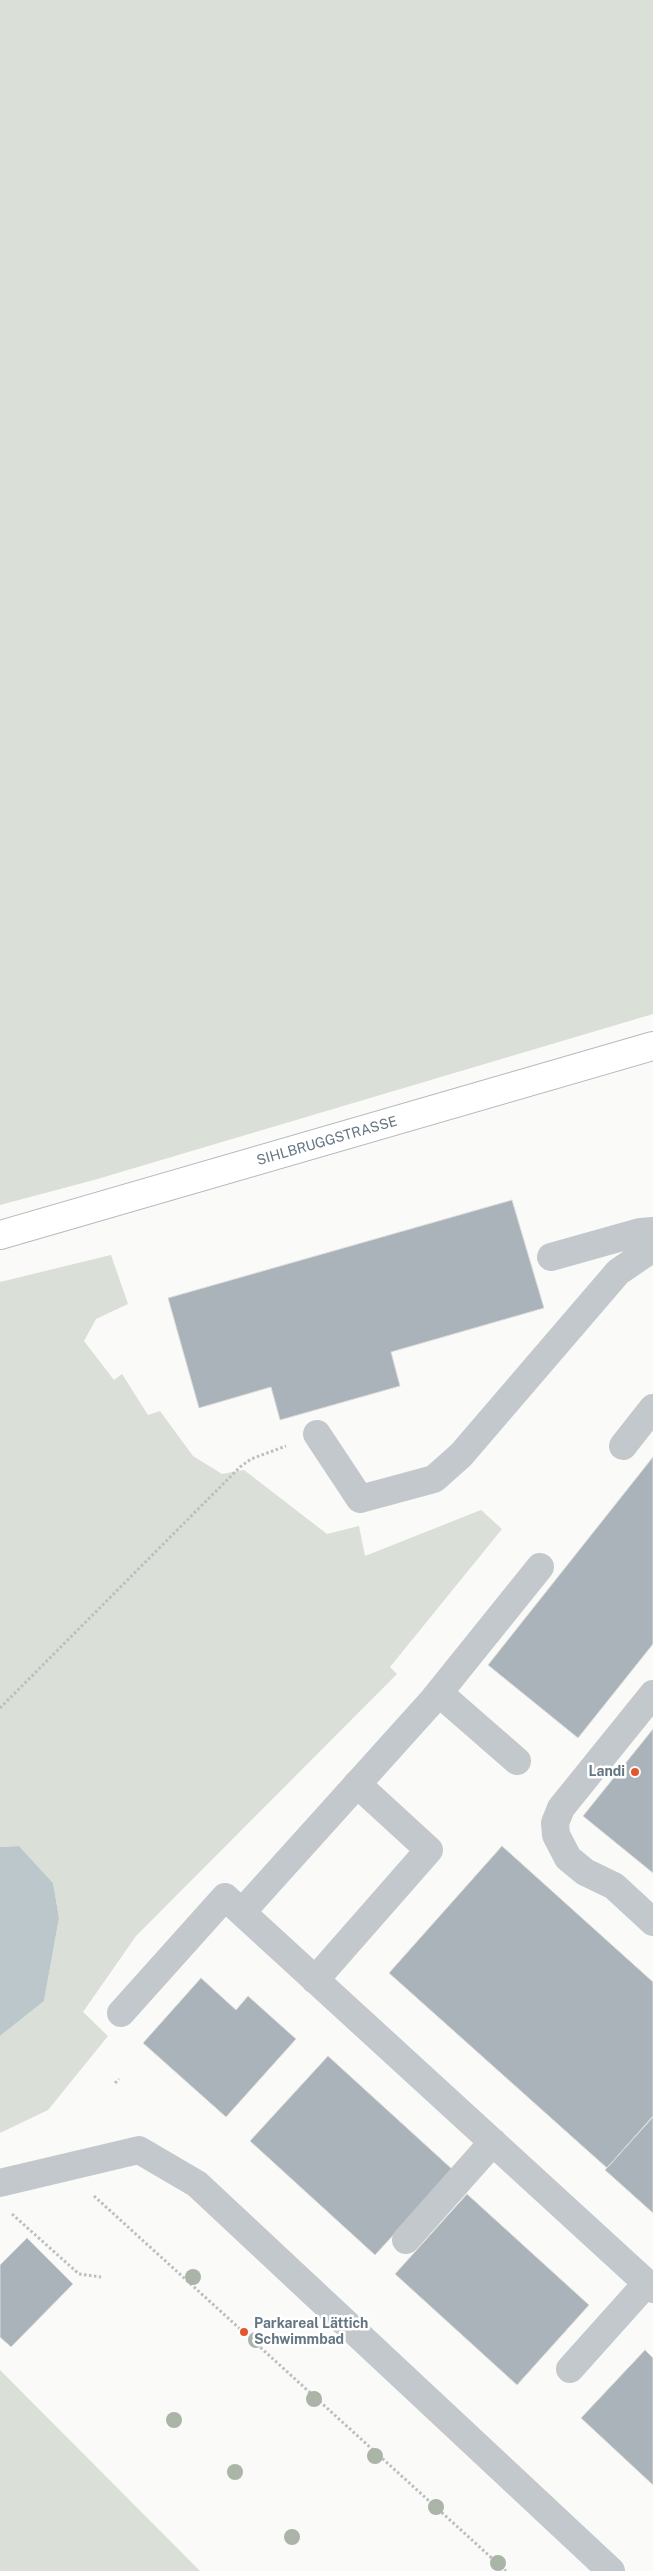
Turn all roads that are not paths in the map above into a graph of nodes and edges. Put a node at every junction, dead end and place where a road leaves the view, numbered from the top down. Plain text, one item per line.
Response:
1 (653, 1046) edge
2 (653, 1231) edge
3 (0, 1235) edge
4 (653, 1248) edge
5 (552, 1257) dead end
6 (653, 1408) edge
7 (317, 1434) road end
8 (623, 1446) dead end
9 (540, 1567) dead end
10 (438, 1693) junction
11 (653, 1694) edge
12 (517, 1761) dead end
13 (357, 1784) junction
14 (242, 1912) junction
15 (653, 1922) edge
16 (315, 1980) junction
17 (122, 2013) dead end
18 (493, 2142) junction
19 (0, 2182) edge
20 (406, 2240) dead end
21 (650, 2286) edge
22 (570, 2369) dead end
23 (611, 2571) edge

1 - 3 main road, SIHLBRUGGSTRASSE
2 - 5 lane
4 - 7 lane
6 - 8 lane
9 - 10 lane
10 - 12 lane
10 - 13 lane
11 - 15 lane
13 - 14 lane
13 - 16 lane
14 - 16 lane
14 - 17 lane
16 - 18 lane
18 - 20 lane
18 - 21 lane
19 - 23 lane
21 - 22 lane

